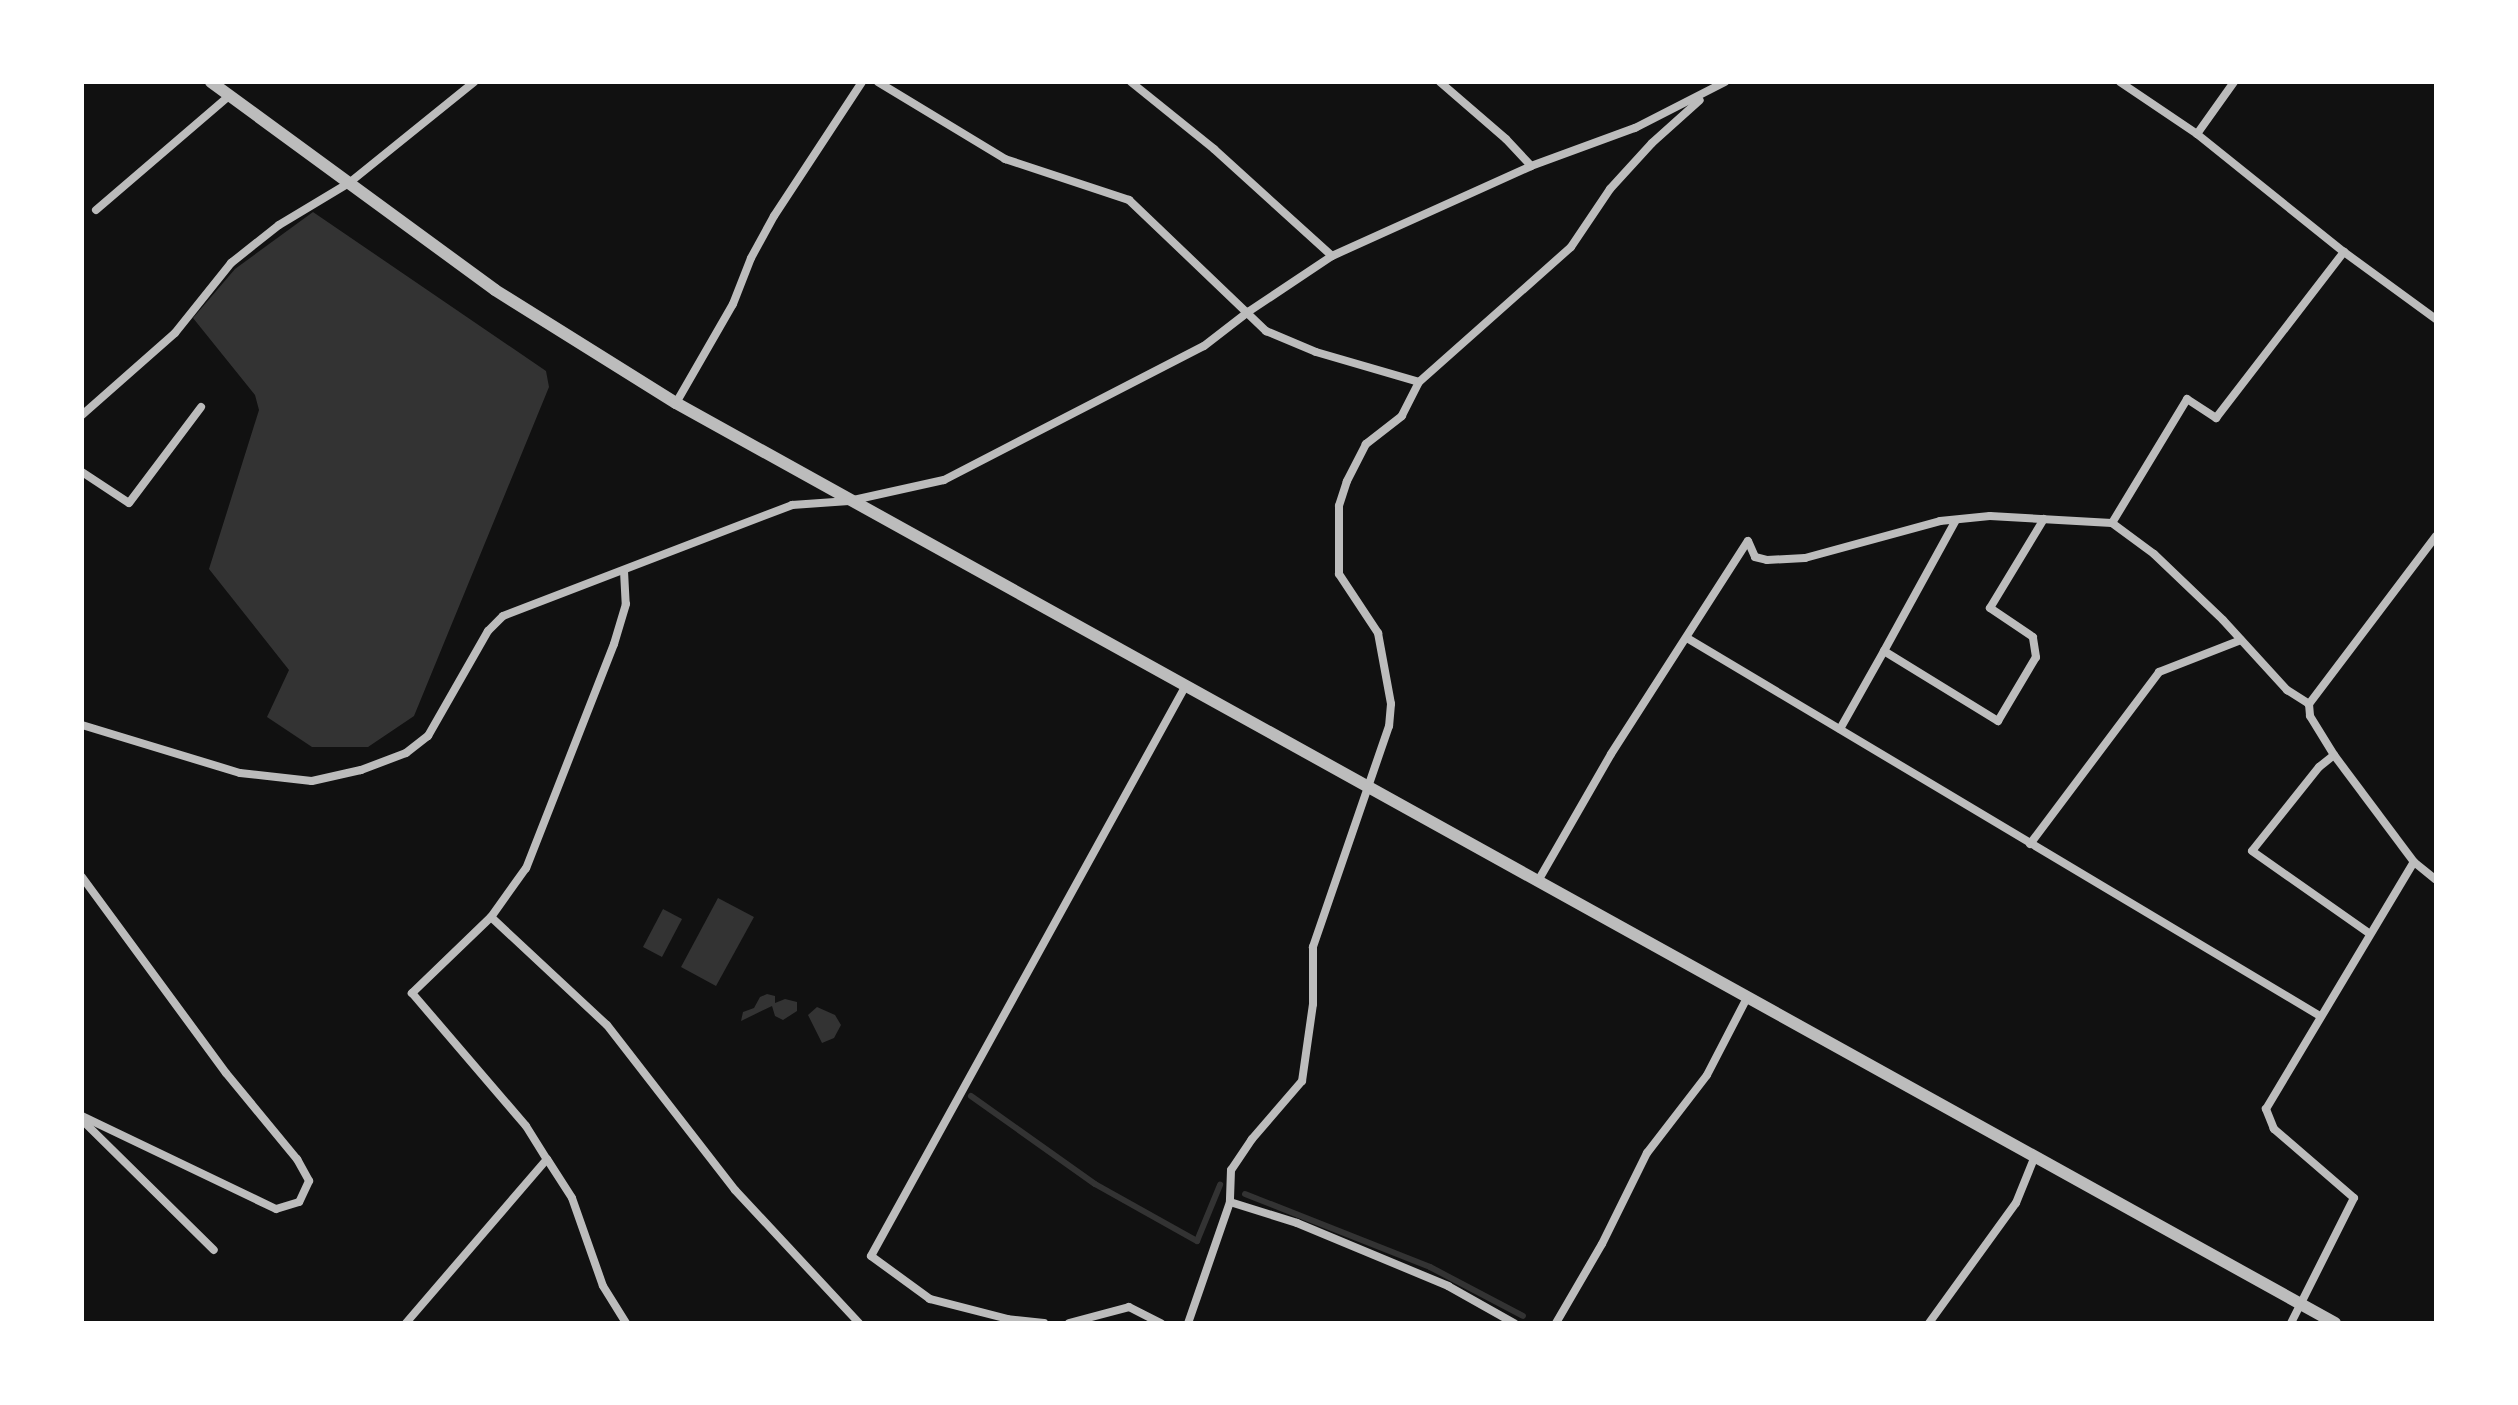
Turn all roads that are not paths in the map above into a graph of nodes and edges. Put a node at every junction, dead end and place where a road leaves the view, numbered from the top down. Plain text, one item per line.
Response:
1 (211, 82) edge
2 (474, 82) edge
3 (862, 82) edge
4 (878, 82) edge
5 (1131, 82) edge
6 (1440, 82) edge
7 (1725, 82) edge
8 (2120, 82) edge
9 (2234, 82) edge
10 (1706, 94) junction
11 (230, 95) junction
12 (2197, 134) junction
13 (1531, 166) junction
14 (349, 183) junction
15 (96, 210) dead end
16 (2344, 252) junction
17 (1332, 256) junction
18 (1248, 312) junction
19 (2436, 319) edge
20 (1419, 382) junction
21 (676, 403) junction
22 (201, 407) dead end
23 (82, 415) edge
24 (82, 472) edge
25 (849, 501) junction
26 (2044, 519) junction
27 (1956, 520) junction
28 (2112, 523) junction
29 (2436, 536) edge
30 (624, 571) junction
31 (1687, 638) junction
32 (2241, 640) junction
33 (1884, 651) junction
34 (1185, 687) junction
35 (2309, 704) junction
36 (82, 725) edge
37 (1840, 729) junction
38 (2334, 755) junction
39 (1368, 786) junction
40 (2030, 844) junction
41 (2414, 862) junction
42 (82, 877) edge
43 (2436, 880) edge
44 (1538, 881) junction
45 (491, 917) junction
46 (2370, 934) junction
47 (1748, 996) junction
48 (2320, 1016) junction
49 (82, 1118) edge
50 (2035, 1156) junction
51 (547, 1159) junction
52 (1230, 1202) junction
53 (214, 1250) dead end
54 (2303, 1305) junction
55 (406, 1323) edge
56 (626, 1323) edge
57 (859, 1323) edge
58 (1044, 1323) edge
59 (1069, 1323) edge
60 (1161, 1323) edge
61 (1188, 1323) edge
62 (1514, 1323) edge
63 (1556, 1323) edge
64 (1929, 1323) edge
65 (2291, 1323) edge
66 (2335, 1323) edge

1 - 11 street
2 - 14 street
3 - 21 street
4 - 18 street
5 - 17 street
6 - 13 street
7 - 10 street
8 - 12 street
9 - 12 street
10 - 13 street
10 - 20 street
11 - 14 street
11 - 15 street
12 - 16 street
13 - 17 street
14 - 21 street
14 - 23 street
16 - 19 street
16 - 28 street
17 - 18 street
18 - 20 street
18 - 25 street
20 - 39 street
21 - 25 street
22 - 24 street
25 - 30 street
25 - 34 street
26 - 27 street
26 - 28 street
26 - 33 street
27 - 31 street
27 - 33 street
28 - 32 street
29 - 35 street
30 - 36 street
30 - 45 street
31 - 37 street
31 - 44 street
32 - 35 street
32 - 40 street
33 - 37 street
34 - 39 street
34 - 58 street
35 - 38 street
37 - 40 street
38 - 41 street
38 - 46 street
39 - 44 street
39 - 52 street
40 - 48 street
41 - 43 street
41 - 46 street
42 - 49 street
44 - 47 street
45 - 51 street
45 - 57 street
46 - 48 street
47 - 50 street
47 - 63 street
48 - 54 street
49 - 53 street
50 - 54 street
50 - 64 street
51 - 55 street
51 - 56 street
52 - 61 street
52 - 62 street
54 - 65 street
54 - 66 street
59 - 60 street

